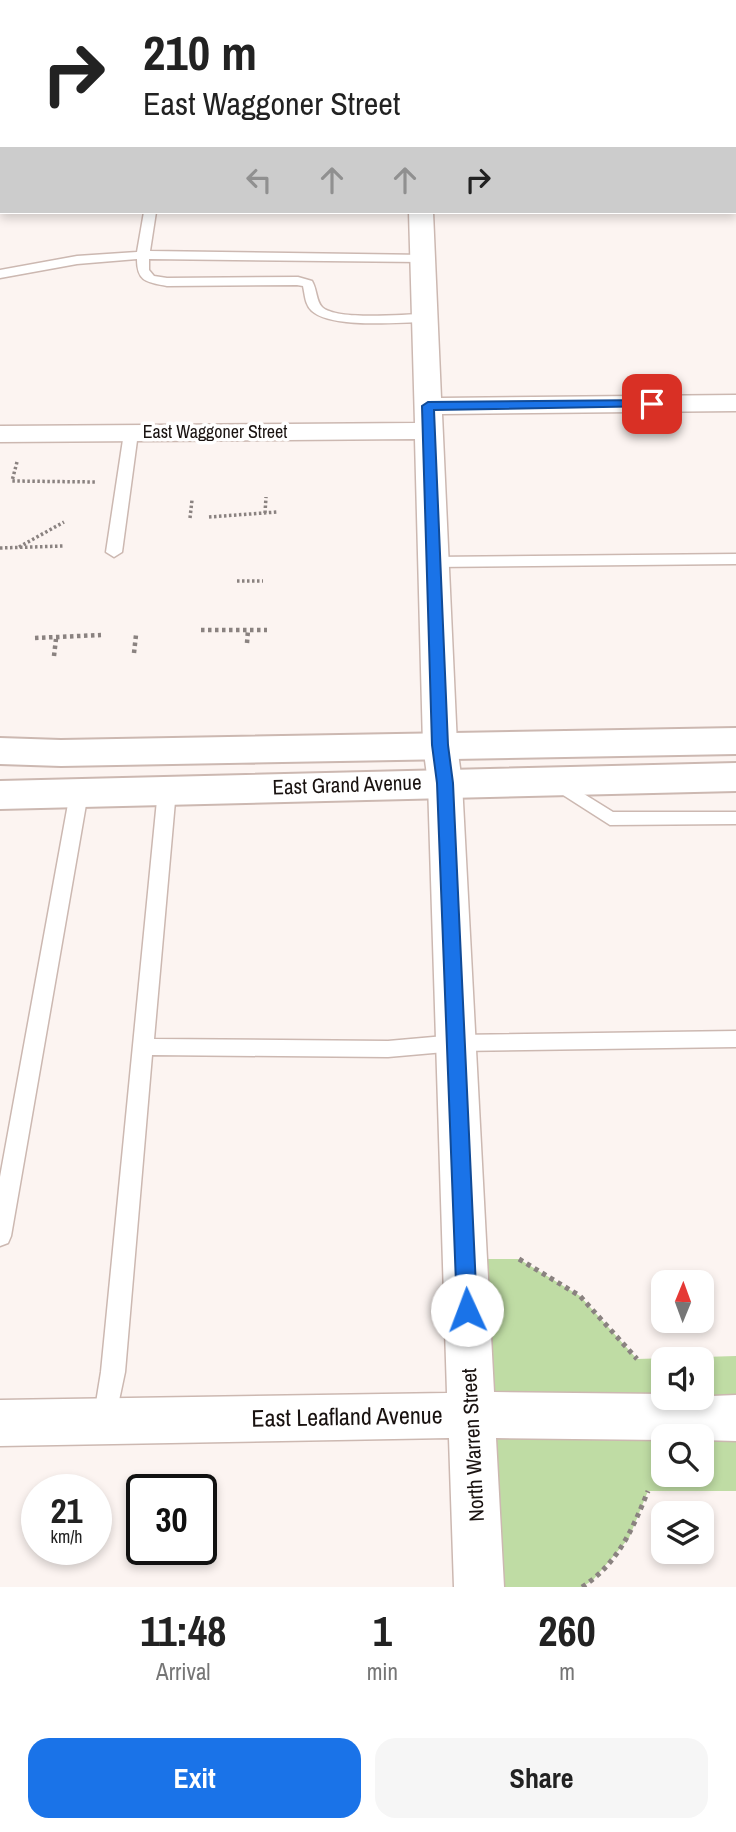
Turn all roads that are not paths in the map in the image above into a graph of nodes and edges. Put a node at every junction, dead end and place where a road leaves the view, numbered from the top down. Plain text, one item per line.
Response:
1 (150, 214) edge
2 (421, 214) edge
3 (143, 255) junction
4 (422, 258) junction
5 (0, 274) edge
6 (425, 317) junction
7 (736, 403) edge
8 (429, 419) junction
9 (131, 433) junction
10 (0, 434) edge
11 (114, 552) dead end
12 (736, 559) edge
13 (433, 562) junction
14 (736, 741) edge
15 (440, 745) junction
16 (0, 751) edge
17 (736, 777) edge
18 (553, 780) junction
19 (445, 783) junction
20 (167, 790) junction
21 (79, 793) junction
22 (0, 795) edge
23 (736, 818) edge
24 (736, 1040) edge
25 (456, 1043) junction
26 (141, 1054) junction
27 (0, 1236) edge
28 (472, 1415) junction
29 (736, 1418) edge
30 (105, 1421) junction
31 (0, 1423) edge
32 (479, 1587) edge

1 - 3 lane
2 - 4 street, North Warren Street
3 - 4 lane
3 - 5 lane
3 - 6 lane
4 - 6 street, North Warren Street
6 - 8 street, North Warren Street
7 - 8 street, East Waggoner Street
8 - 9 street, East Waggoner Street
8 - 13 street, North Warren Street
9 - 10 street, East Waggoner Street
9 - 11 lane
12 - 13 lane
13 - 15 street, North Warren Street
14 - 15 street, East Grand Avenue
15 - 16 street, East Grand Avenue
15 - 19 street, North Warren Street
17 - 18 street, East Grand Avenue
18 - 19 street, East Grand Avenue
18 - 23 lane
19 - 20 street, East Grand Avenue
19 - 25 street, North Warren Street
20 - 21 street, East Grand Avenue
20 - 26 lane
21 - 22 street, East Grand Avenue
21 - 27 lane
24 - 25 lane
25 - 26 lane
25 - 28 street, North Warren Street
26 - 30 lane
28 - 29 street, East Leafland Avenue
28 - 30 street, East Leafland Avenue
28 - 32 street, North Warren Street
30 - 31 street, East Leafland Avenue

